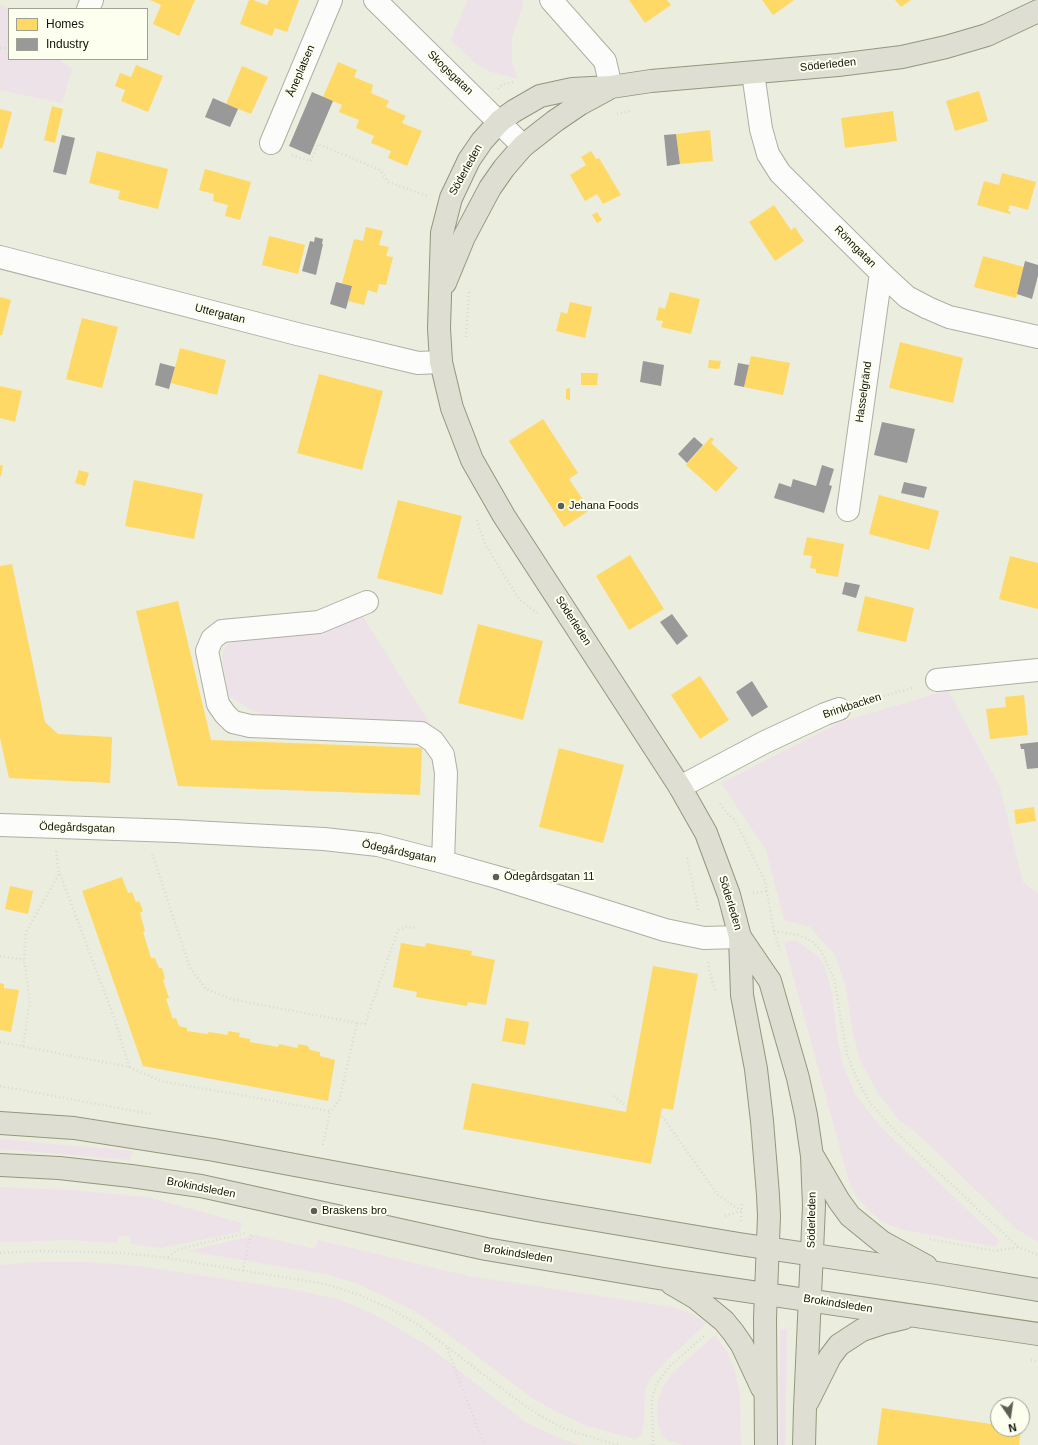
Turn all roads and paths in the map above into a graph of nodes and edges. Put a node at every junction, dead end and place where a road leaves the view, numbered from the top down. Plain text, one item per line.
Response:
1 (331, 0) edge
2 (375, 0) edge
3 (551, 0) edge
4 (1038, 11) edge
5 (753, 73) junction
6 (515, 82) dead end
7 (611, 87) junction
8 (481, 103) junction
9 (634, 110) dead end
10 (613, 115) dead end
11 (500, 121) junction
12 (271, 143) joint
13 (523, 146) junction
14 (434, 199) dead end
15 (0, 257) edge
16 (881, 273) junction
17 (470, 286) dead end
18 (440, 296) junction
19 (1038, 337) edge
20 (465, 340) dead end
21 (441, 362) junction
22 (848, 510) dead end
23 (476, 518) dead end
24 (367, 602) dead end
25 (537, 614) dead end
26 (1038, 670) edge
27 (937, 680) joint
28 (839, 709) joint
29 (689, 782) junction
30 (0, 825) edge
31 (53, 827) junction
32 (145, 830) junction
33 (686, 851) dead end
34 (443, 862) junction
35 (59, 874) junction
36 (416, 928) dead end
37 (774, 931) junction
38 (704, 938) junction
39 (740, 938) junction
40 (781, 952) dead end
41 (0, 956) edge
42 (24, 960) junction
43 (710, 973) dead end
44 (357, 1023) junction
45 (0, 1042) edge
46 (23, 1046) junction
47 (129, 1067) junction
48 (614, 1096) dead end
49 (627, 1107) dead end
50 (330, 1111) junction
51 (660, 1113) dead end
52 (0, 1123) edge
53 (323, 1145) dead end
54 (812, 1156) junction
55 (0, 1165) edge
56 (741, 1211) dead end
57 (245, 1233) dead end
58 (251, 1234) dead end
59 (925, 1238) dead end
60 (1018, 1247) junction
61 (768, 1248) junction
62 (0, 1253) edge
63 (812, 1254) junction
64 (1038, 1255) edge
65 (167, 1258) junction
66 (243, 1271) junction
67 (937, 1273) junction
68 (664, 1279) junction
69 (1038, 1290) edge
70 (766, 1293) junction
71 (809, 1300) junction
72 (912, 1316) junction
73 (724, 1321) junction
74 (1038, 1334) edge
75 (447, 1348) junction
76 (765, 1394) junction
77 (805, 1408) junction
78 (484, 1445) edge
79 (619, 1445) edge
80 (653, 1445) edge
81 (766, 1445) edge
82 (804, 1445) edge

1 - 12 street, Åneplatsen
2 - 8 street, Skogsgatan
3 - 7 street
4 - 5 main road, Söderleden
5 - 7 main road, Söderleden
5 - 16 street, Rönngatan
6 - 8 path
7 - 11 main road, Söderleden
7 - 13 main road, Söderleden
8 - 11 street, Skogsgatan
9 - 10 path
11 - 13 street, Skogsgatan
11 - 18 main road, Söderleden
12 - 14 path
13 - 18 main road, Söderleden
15 - 21 street, Uttergatan
16 - 19 street, Rönngatan
16 - 22 street, Hasselgränd
17 - 20 path
18 - 21 main road, Söderleden
21 - 29 main road, Söderleden
23 - 25 path
24 - 34 street
26 - 27 street
27 - 28 path, Brinkbacken
28 - 29 street, Brinkbacken
29 - 37 path
29 - 39 main road, Söderleden
30 - 31 street, Ödegårdsgatan
31 - 32 street, Ödegårdsgatan
31 - 35 path
32 - 34 street, Ödegårdsgatan
32 - 44 path
33 - 38 path
34 - 38 street, Ödegårdsgatan
35 - 42 path
35 - 47 path
36 - 44 path
37 - 40 path
37 - 60 path
38 - 39 street, Ödegårdsgatan
38 - 43 path
39 - 54 main road, Söderleden
39 - 61 main road, Söderleden
41 - 42 path
42 - 46 path
44 - 50 path
45 - 46 path
46 - 47 path
47 - 50 path
48 - 49 path
50 - 53 path
51 - 56 path
52 - 61 main road
54 - 63 main road, Söderleden
54 - 67 main road
55 - 68 main road, Brokindsleden
57 - 65 path
58 - 66 path
59 - 60 path
60 - 64 path
61 - 63 main road
61 - 70 main road, Söderleden
62 - 65 path
63 - 67 main road
63 - 71 main road, Söderleden
65 - 66 path
66 - 75 path
67 - 69 main road
68 - 70 main road, Brokindsleden
68 - 73 main road
70 - 71 main road, Brokindsleden
70 - 76 main road, Söderleden
71 - 72 main road, Brokindsleden
71 - 77 main road, Söderleden
72 - 74 main road, Brokindsleden
72 - 77 main road
73 - 76 main road
73 - 80 path
75 - 78 path
75 - 79 path
76 - 81 main road, Söderleden
77 - 82 main road, Söderleden

